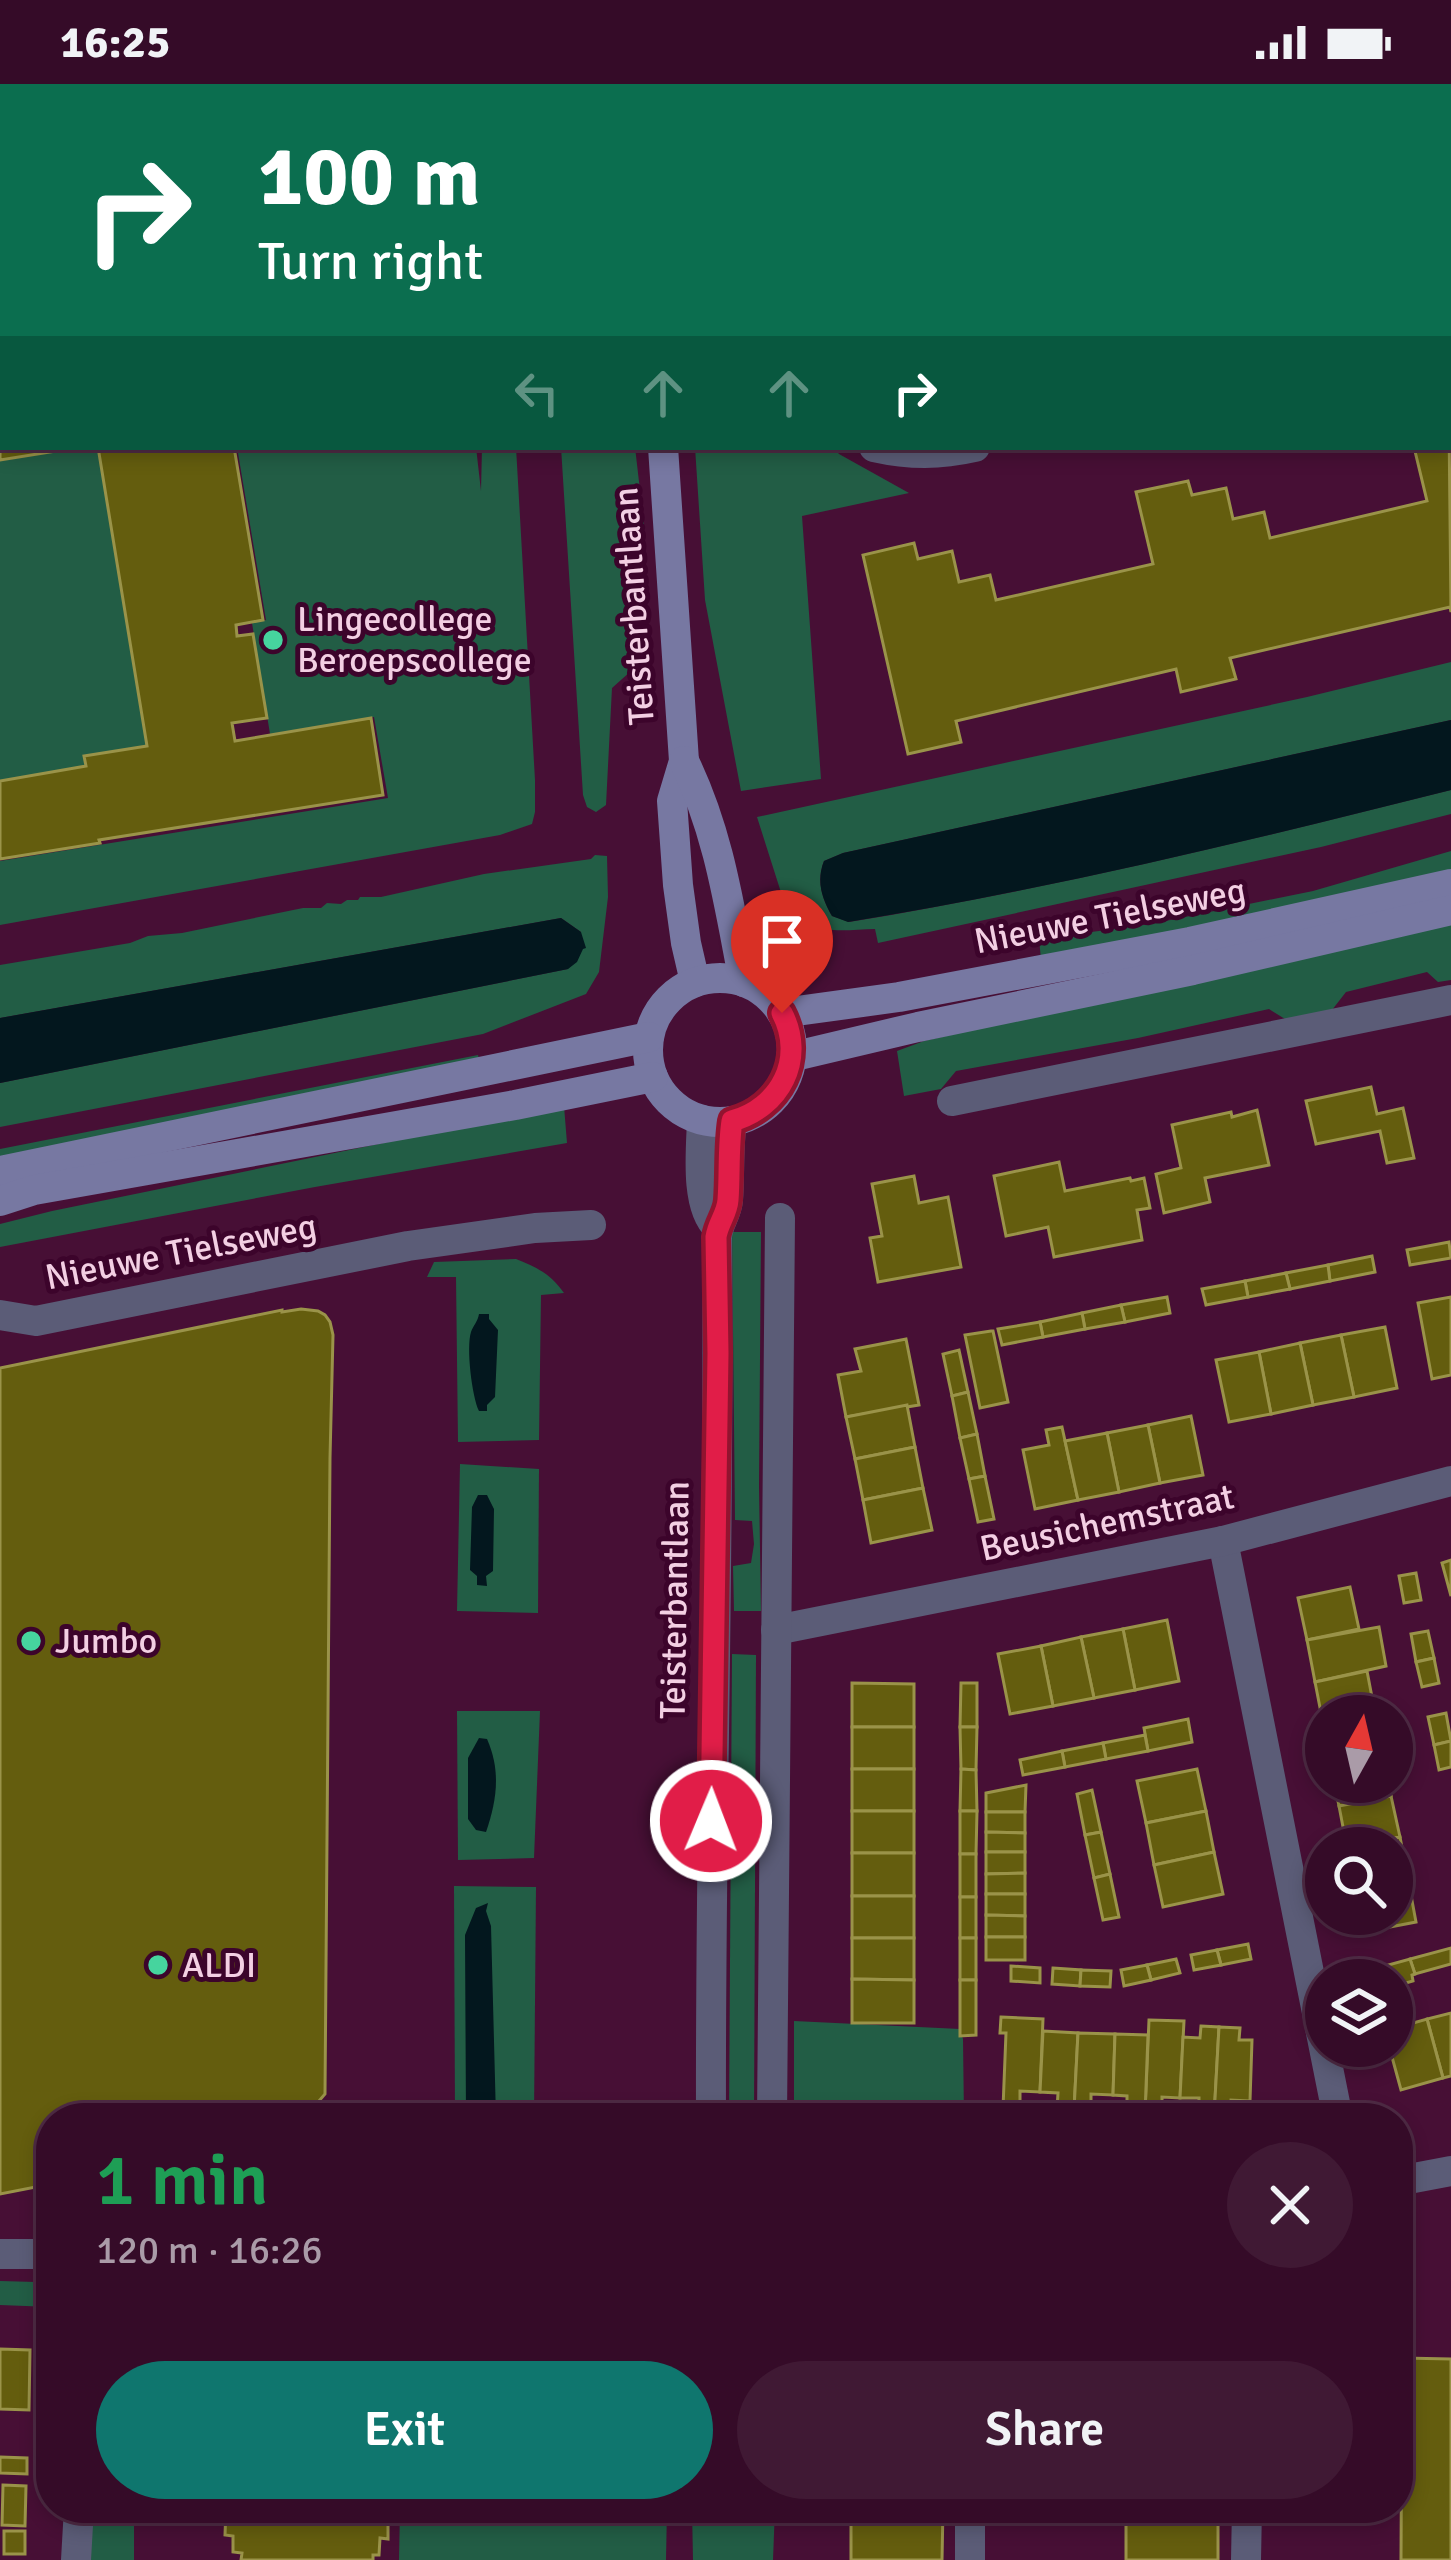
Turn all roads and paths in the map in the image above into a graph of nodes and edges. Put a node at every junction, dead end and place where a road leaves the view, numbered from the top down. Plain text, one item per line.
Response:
1 (663, 450) edge
2 (888, 450) edge
3 (964, 450) edge
4 (684, 761) junction
5 (1451, 884) edge
6 (1451, 910) edge
7 (695, 982) junction
8 (744, 982) junction
9 (1451, 1000) edge
10 (782, 1013) junction
11 (649, 1037) junction
12 (791, 1057) junction
13 (653, 1077) junction
14 (952, 1101) dead end
15 (717, 1120) junction
16 (0, 1171) edge
17 (0, 1201) edge
18 (780, 1218) dead end
19 (591, 1226) dead end
20 (0, 1315) edge
21 (1451, 1481) edge
22 (1222, 1541) junction
23 (776, 1630) junction
24 (711, 2103) edge
25 (772, 2103) edge
26 (1336, 2103) edge
27 (1451, 2171) edge
28 (1413, 2178) edge
29 (0, 2254) edge
30 (36, 2254) edge
31 (78, 2523) edge
32 (970, 2523) edge
33 (1247, 2523) edge
34 (76, 2560) edge
35 (970, 2560) edge
36 (1246, 2560) edge

1 - 4 main road, Teisterbantlaan
2 - 3 street
4 - 7 main road, Teisterbantlaan
4 - 8 main road, Teisterbantlaan
5 - 10 main road, Nieuwe Tielseweg
6 - 12 main road, Nieuwe Tielseweg
7 - 8 main road
7 - 11 main road
8 - 10 main road
9 - 14 street
10 - 12 main road
11 - 13 main road
11 - 16 main road
12 - 15 main road
13 - 15 main road
13 - 17 main road
15 - 24 street, Teisterbantlaan
18 - 23 street
19 - 20 street, Nieuwe Tielseweg
21 - 22 street, Beusichemstraat
22 - 23 street, Beusichemstraat
22 - 26 street
23 - 25 street
27 - 28 street
29 - 30 street
31 - 34 street
32 - 35 street
33 - 36 street

